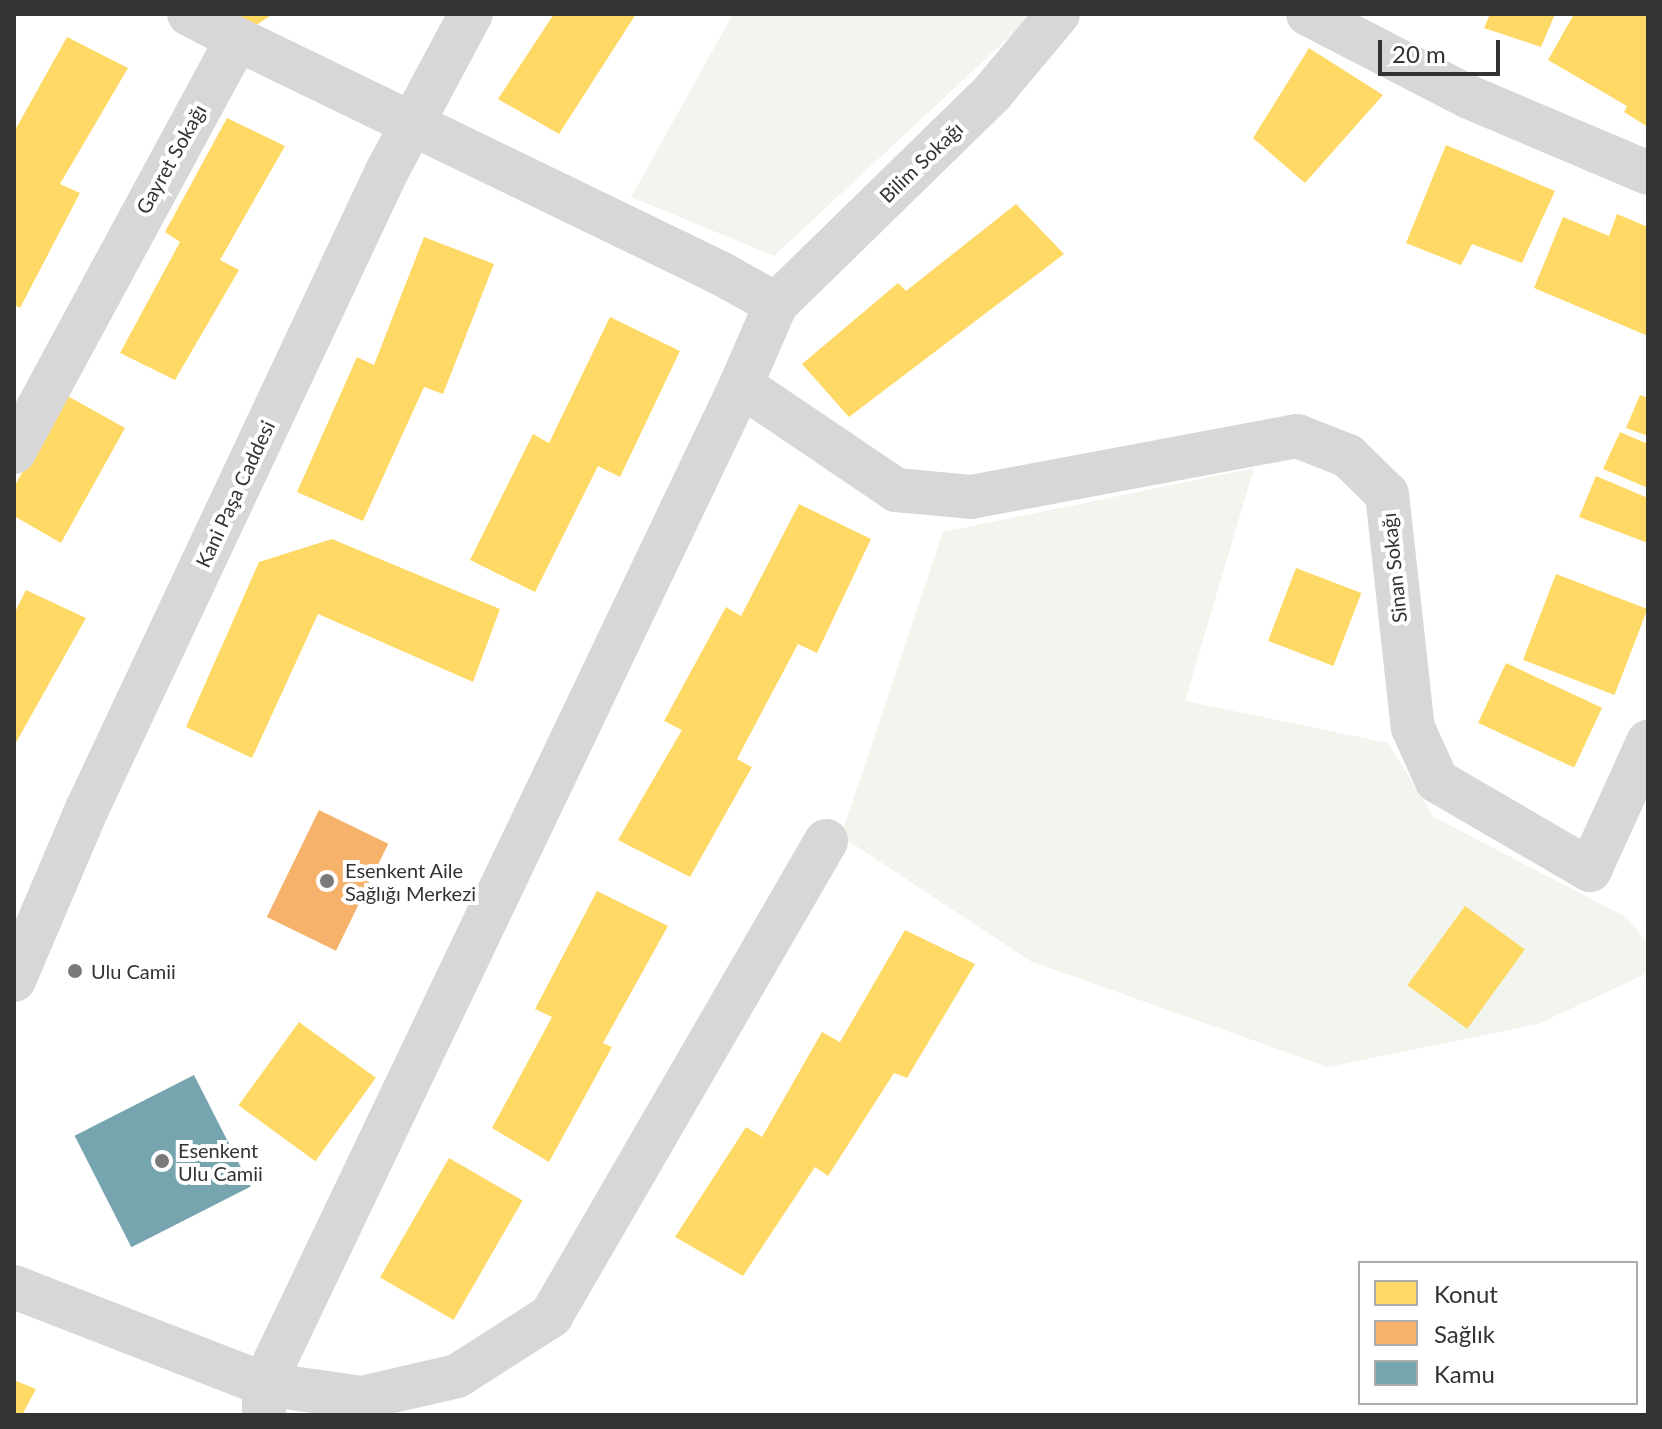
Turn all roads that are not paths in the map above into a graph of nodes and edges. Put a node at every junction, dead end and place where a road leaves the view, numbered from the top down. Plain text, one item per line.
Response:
1 (189, 14) edge
2 (471, 14) edge
3 (1058, 14) edge
4 (1308, 14) edge
5 (237, 39) junction
6 (414, 123) junction
7 (1648, 173) edge
8 (776, 304) junction
9 (741, 385) junction
10 (14, 452) edge
11 (1648, 742) edge
12 (826, 841) dead end
13 (23, 932) edge
14 (14, 980) edge
15 (14, 1287) edge
16 (264, 1400) edge

1 - 5 street
2 - 6 street, Kani Paşa Caddesi
3 - 8 street, Bilim Sokağı
4 - 7 street
5 - 6 street
5 - 10 street, Gayret Sokağı
6 - 8 street
6 - 13 street, Kani Paşa Caddesi
8 - 9 street
9 - 11 street, Sinan Sokağı
9 - 16 street
12 - 16 street
13 - 14 street, Kani Paşa Caddesi
15 - 16 street

